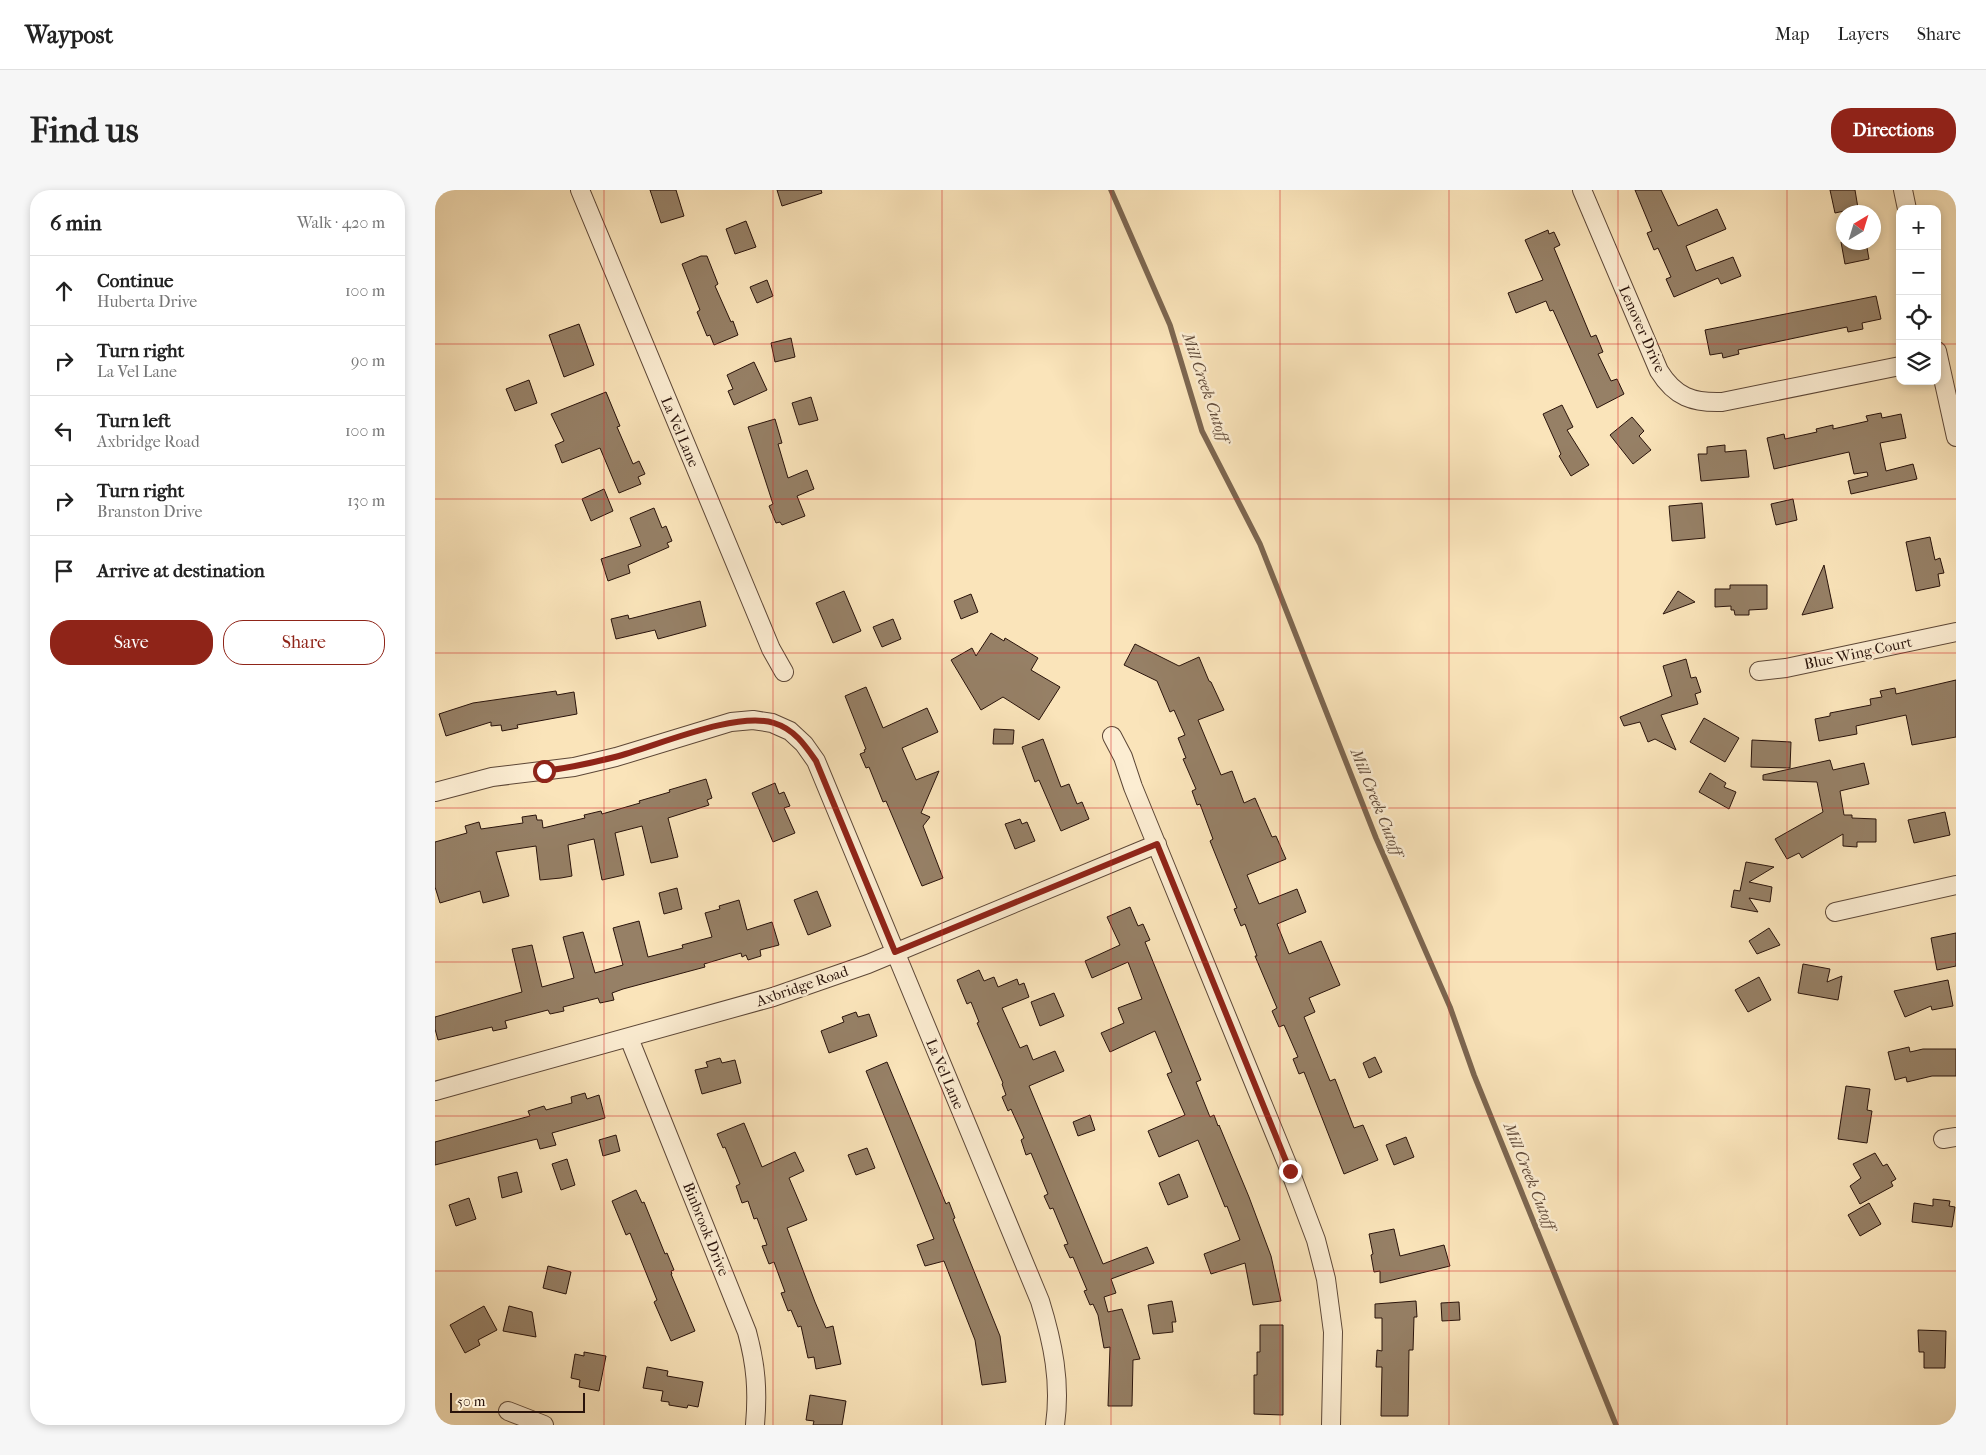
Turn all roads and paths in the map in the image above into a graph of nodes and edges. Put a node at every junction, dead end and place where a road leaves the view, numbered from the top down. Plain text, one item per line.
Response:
1 (580, 190) edge
2 (1583, 190) edge
3 (1903, 190) edge
4 (1906, 205) edge
5 (1896, 367) edge
6 (1941, 368) edge
7 (1956, 437) edge
8 (1956, 632) edge
9 (1759, 671) dead end
10 (784, 672) dead end
11 (1112, 736) dead end
12 (435, 792) edge
13 (1157, 844) junction
14 (1956, 885) edge
15 (1835, 912) dead end
16 (895, 952) junction
17 (629, 1038) junction
18 (435, 1091) edge
19 (508, 1411) dead end
20 (544, 1425) edge
21 (755, 1425) edge
22 (1055, 1425) edge
23 (1331, 1425) edge

1 - 10 street, La Vel Lane
2 - 5 street, Lenover Drive
3 - 4 street
6 - 7 street
8 - 9 street, Blue Wing Court
11 - 13 street
12 - 16 street, La Vel Lane
13 - 16 street, Axbridge Road
13 - 23 street
14 - 15 street
16 - 17 street, Axbridge Road
16 - 22 street, La Vel Lane
17 - 18 street, Axbridge Road
17 - 21 street, Binbrook Drive
19 - 20 street

